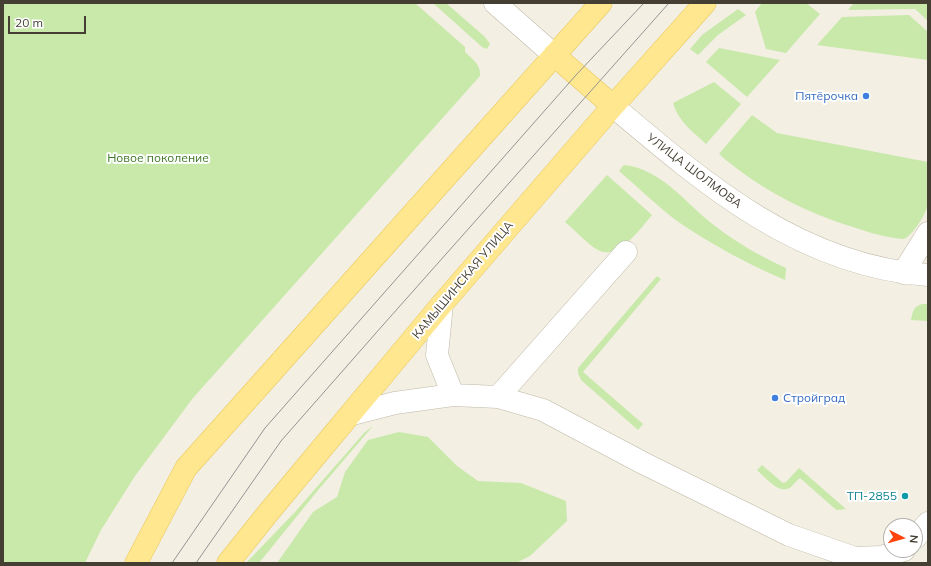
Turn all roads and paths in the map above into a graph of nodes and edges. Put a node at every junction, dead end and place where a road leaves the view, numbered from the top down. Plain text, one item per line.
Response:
1 (495, 3) edge
2 (601, 3) edge
3 (705, 3) edge
4 (554, 55) junction
5 (613, 106) junction
6 (928, 233) edge
7 (626, 252) dead end
8 (903, 273) junction
9 (928, 275) edge
10 (442, 304) junction
11 (453, 396) junction
12 (498, 397) junction
13 (352, 414) junction
14 (883, 557) edge
15 (136, 563) edge
16 (228, 563) edge

1 - 4 street, УЛИЦА ШОЛМОВА
2 - 4 main road
3 - 5 main road, КАМЫШИНСКАЯ УЛИЦА
4 - 5 main road, УЛИЦА ШОЛМОВА
4 - 15 main road
5 - 8 street, УЛИЦА ШОЛМОВА
5 - 10 main road, КАМЫШИНСКАЯ УЛИЦА
6 - 8 street
7 - 12 street
8 - 9 street, УЛИЦА ШОЛМОВА
10 - 11 street
10 - 13 main road, КАМЫШИНСКАЯ УЛИЦА
11 - 12 street
11 - 13 street
12 - 14 street
13 - 16 main road, КАМЫШИНСКАЯ УЛИЦА

